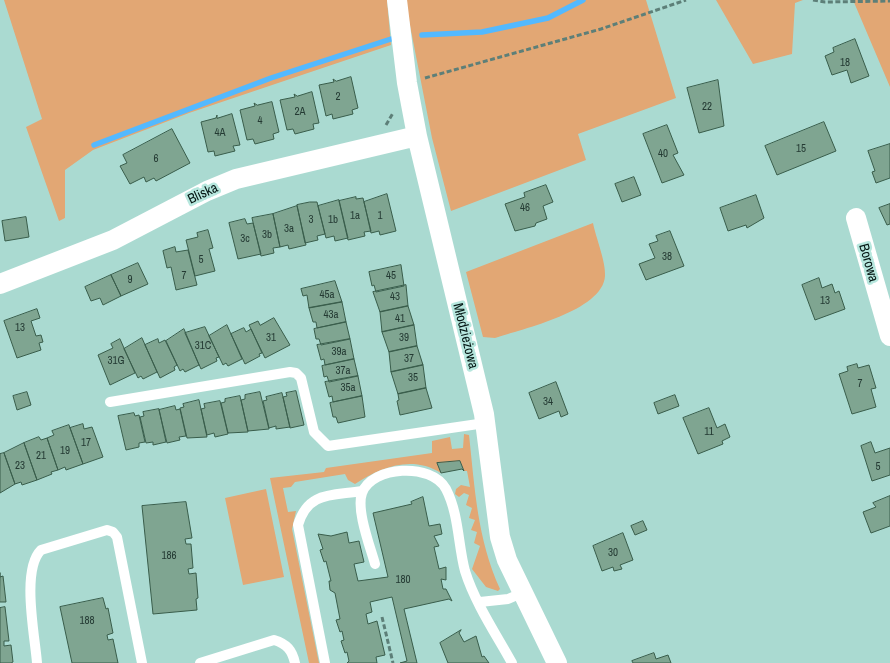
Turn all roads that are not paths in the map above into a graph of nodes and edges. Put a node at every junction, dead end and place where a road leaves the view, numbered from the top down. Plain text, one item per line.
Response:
1 (396, 0) edge
2 (417, 136) junction
3 (856, 218) dead end
4 (0, 284) edge
5 (890, 336) edge
6 (110, 402) dead end
7 (485, 422) junction
8 (362, 491) junction
9 (375, 564) dead end
10 (522, 593) junction
11 (480, 602) junction
12 (37, 663) edge
13 (142, 663) edge
14 (200, 663) edge
15 (295, 663) edge
16 (325, 663) edge
17 (512, 663) edge
18 (557, 663) edge

1 - 2 street, Młodzieżowa
2 - 4 street, Bliska
2 - 7 street, Młodzieżowa
3 - 5 street, Borowa
6 - 7 lane
7 - 10 street, Młodzieżowa
8 - 9 lane
8 - 11 lane
8 - 16 lane
10 - 11 lane
10 - 18 street, Młodzieżowa
11 - 17 lane
12 - 13 lane
14 - 15 lane

